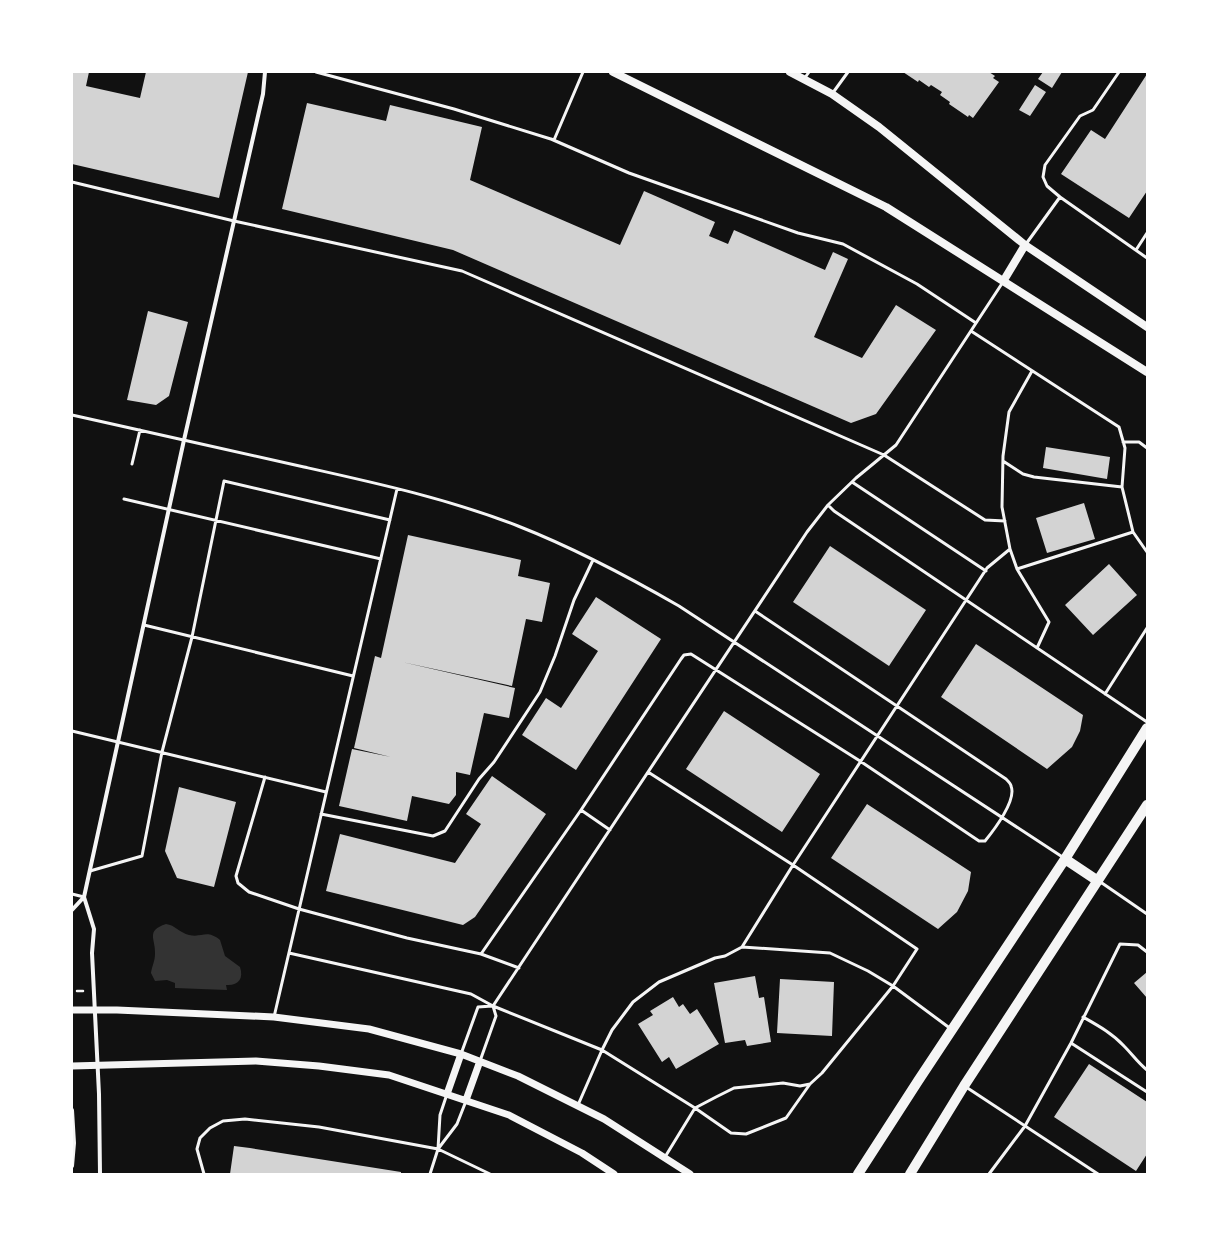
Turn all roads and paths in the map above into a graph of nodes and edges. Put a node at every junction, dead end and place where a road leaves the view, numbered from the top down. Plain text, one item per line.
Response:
1 (265, 72) edge
2 (316, 72) edge
3 (583, 72) edge
4 (613, 72) edge
5 (790, 72) edge
6 (809, 72) edge
7 (848, 72) edge
8 (1119, 72) edge
9 (804, 79) junction
10 (832, 94) junction
11 (551, 139) junction
12 (72, 182) edge
13 (1060, 197) junction
14 (234, 221) junction
15 (1147, 233) edge
16 (1025, 245) junction
17 (1136, 250) junction
18 (1147, 258) edge
19 (1004, 280) junction
20 (976, 323) junction
21 (1147, 327) edge
22 (971, 331) junction
23 (1032, 371) junction
24 (1147, 372) edge
25 (72, 415) edge
26 (140, 430) junction
27 (184, 440) junction
28 (1123, 442) junction
29 (1147, 448) edge
30 (884, 455) junction
31 (1003, 460) junction
32 (132, 464) dead end
33 (852, 482) junction
34 (1122, 487) junction
35 (397, 488) junction
36 (124, 498) dead end
37 (828, 505) junction
38 (169, 509) junction
39 (216, 520) junction
40 (390, 520) junction
41 (1005, 522) junction
42 (1133, 532) junction
43 (1010, 549) junction
44 (1147, 552) edge
45 (381, 559) junction
46 (593, 560) junction
47 (1017, 569) junction
48 (986, 571) junction
49 (968, 601) junction
50 (755, 611) junction
51 (144, 625) junction
52 (1147, 628) edge
53 (192, 637) junction
54 (735, 642) junction
55 (1038, 648) junction
56 (716, 670) junction
57 (353, 676) junction
58 (1106, 694) junction
59 (897, 706) junction
60 (1147, 722) edge
61 (1147, 728) edge
62 (72, 731) edge
63 (877, 735) junction
64 (118, 742) junction
65 (162, 752) junction
66 (860, 761) junction
67 (648, 772) junction
68 (265, 777) junction
69 (326, 792) junction
70 (1147, 805) edge
71 (581, 810) junction
72 (321, 814) junction
73 (1002, 817) junction
74 (610, 830) junction
75 (1065, 859) junction
76 (793, 865) junction
77 (90, 871) junction
78 (1098, 881) junction
79 (72, 894) edge
80 (84, 896) junction
81 (299, 909) junction
82 (72, 910) edge
83 (1147, 914) edge
84 (742, 946) junction
85 (1147, 952) edge
86 (289, 953) junction
87 (481, 954) junction
88 (518, 968) junction
89 (894, 986) junction
90 (77, 991) dead end
91 (83, 991) dead end
92 (494, 1006) junction
93 (72, 1010) edge
94 (95, 1010) junction
95 (274, 1017) junction
96 (1083, 1017) junction
97 (952, 1030) junction
98 (1071, 1043) junction
99 (602, 1050) junction
100 (461, 1054) junction
101 (480, 1061) junction
102 (98, 1065) junction
103 (72, 1066) edge
104 (1147, 1070) edge
105 (810, 1084) junction
106 (964, 1086) junction
107 (1147, 1092) edge
108 (447, 1094) junction
109 (466, 1100) junction
110 (578, 1105) junction
111 (695, 1108) junction
112 (72, 1110) edge
113 (72, 1124) edge
114 (1025, 1126) junction
115 (438, 1149) junction
116 (665, 1157) junction
117 (72, 1166) edge
118 (100, 1174) edge
119 (204, 1174) edge
120 (430, 1174) edge
121 (490, 1174) edge
122 (614, 1174) edge
123 (690, 1174) edge
124 (858, 1174) edge
125 (910, 1174) edge
126 (989, 1174) edge
127 (1098, 1174) edge

1 - 14 street
2 - 11 lane
3 - 11 lane
4 - 19 main road
5 - 9 main road
6 - 9 lane
7 - 10 lane
8 - 13 lane
9 - 10 main road
10 - 16 main road
11 - 20 lane
12 - 14 lane
13 - 16 lane
13 - 17 lane
14 - 27 street
14 - 30 lane
15 - 17 lane
16 - 19 main road
16 - 21 main road
17 - 18 lane
19 - 20 lane
19 - 24 main road
20 - 22 lane
22 - 23 lane
22 - 30 lane
23 - 28 lane
23 - 31 lane
25 - 26 lane
26 - 27 lane
26 - 32 lane
27 - 35 lane
27 - 38 street
28 - 29 lane
28 - 34 lane
30 - 33 lane
30 - 41 lane
31 - 34 lane
31 - 41 lane
33 - 37 lane
33 - 48 lane
34 - 42 lane
35 - 40 lane
35 - 46 lane
36 - 38 lane
37 - 49 lane
37 - 50 lane
38 - 39 lane
38 - 51 street
39 - 40 lane
39 - 45 lane
39 - 53 lane
40 - 45 lane
41 - 43 lane
42 - 44 lane
42 - 47 lane
43 - 47 lane
43 - 48 lane
45 - 57 lane
46 - 54 lane
46 - 72 lane
47 - 55 lane
48 - 49 lane
49 - 55 lane
49 - 59 lane
50 - 54 lane
50 - 59 lane
51 - 53 lane
51 - 64 street
52 - 58 lane
53 - 57 lane
53 - 65 lane
54 - 56 lane
54 - 63 lane
55 - 58 lane
56 - 66 lane
56 - 67 lane
56 - 71 lane
57 - 69 lane
58 - 60 lane
59 - 63 lane
59 - 73 lane
61 - 75 main road
62 - 64 lane
63 - 66 lane
63 - 73 lane
64 - 65 lane
64 - 77 street
65 - 68 lane
65 - 77 lane
66 - 73 lane
66 - 76 lane
67 - 74 lane
67 - 76 lane
68 - 69 lane
68 - 81 lane
69 - 72 lane
70 - 78 main road
71 - 74 lane
71 - 87 lane
72 - 81 lane
73 - 75 lane
74 - 88 lane
75 - 78 main road
75 - 97 main road
76 - 84 lane
76 - 89 lane
77 - 80 street
78 - 83 lane
78 - 106 main road
79 - 80 lane
80 - 82 street
80 - 94 street
81 - 86 lane
81 - 87 lane
84 - 89 lane
84 - 99 lane
85 - 96 lane
86 - 92 lane
86 - 95 lane
87 - 88 lane
88 - 92 lane
89 - 97 lane
89 - 105 lane
90 - 91 path
92 - 99 lane
92 - 100 lane
92 - 101 lane
93 - 94 street
94 - 95 street
94 - 102 street
95 - 100 street
96 - 98 lane
96 - 104 lane
97 - 124 main road
98 - 107 lane
98 - 114 lane
99 - 110 lane
99 - 111 lane
100 - 101 street
100 - 108 street
101 - 109 street
101 - 110 street
102 - 103 street
102 - 108 street
102 - 118 street
105 - 111 lane
105 - 111 lane
106 - 114 lane
106 - 125 main road
108 - 109 street
108 - 115 lane
109 - 115 lane
109 - 122 street
110 - 116 street
111 - 116 lane
112 - 113 street
113 - 117 street
114 - 126 lane
114 - 127 lane
115 - 119 lane
115 - 120 lane
115 - 121 lane
116 - 123 street

